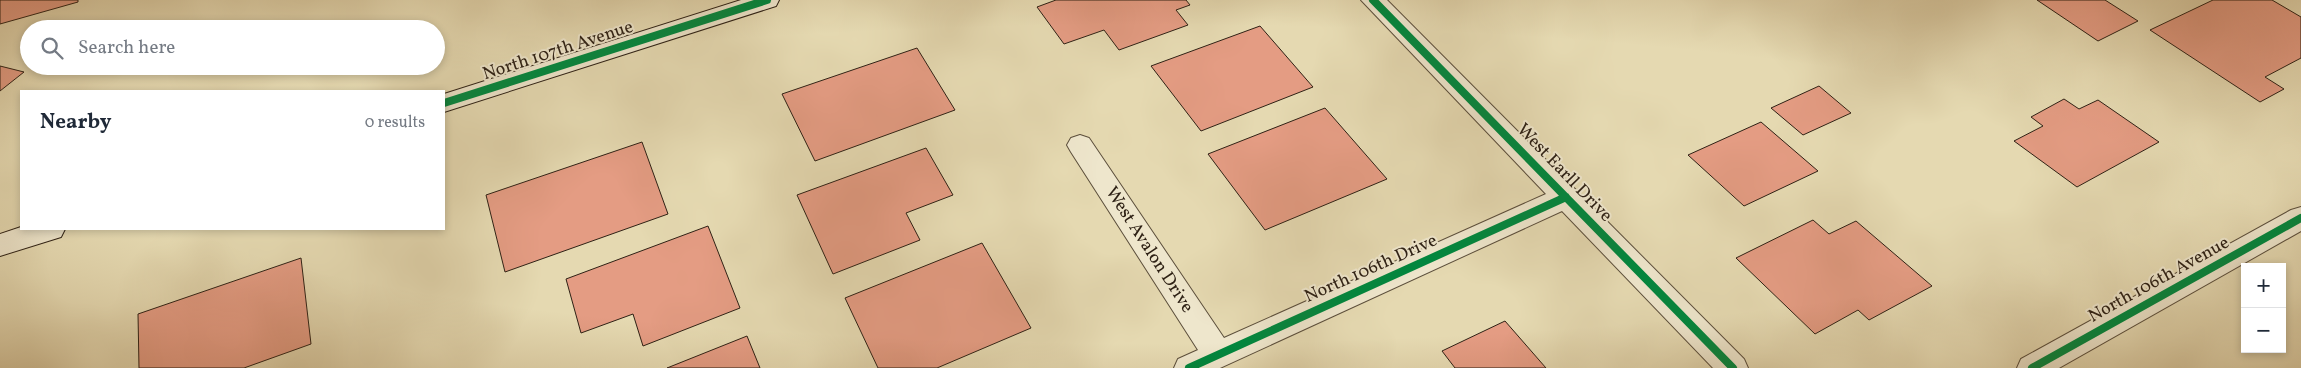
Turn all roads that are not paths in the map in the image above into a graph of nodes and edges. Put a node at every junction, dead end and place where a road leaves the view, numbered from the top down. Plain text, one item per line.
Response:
1 (767, 0) edge
2 (1373, 0) edge
3 (445, 103) edge
4 (1080, 145) dead end
5 (1566, 197) junction
6 (2301, 218) edge
7 (48, 230) edge
8 (0, 245) edge
9 (1218, 355) junction
10 (1189, 368) edge
11 (1733, 368) edge
12 (2032, 368) edge

1 - 3 street, North 107th Avenue
2 - 5 street, West Earll Drive
4 - 9 street, West Avalon Drive
5 - 9 street, North 106th Drive
5 - 11 street, West Earll Drive
6 - 12 street, North 106th Avenue
7 - 8 street
9 - 10 street, North 106th Drive

